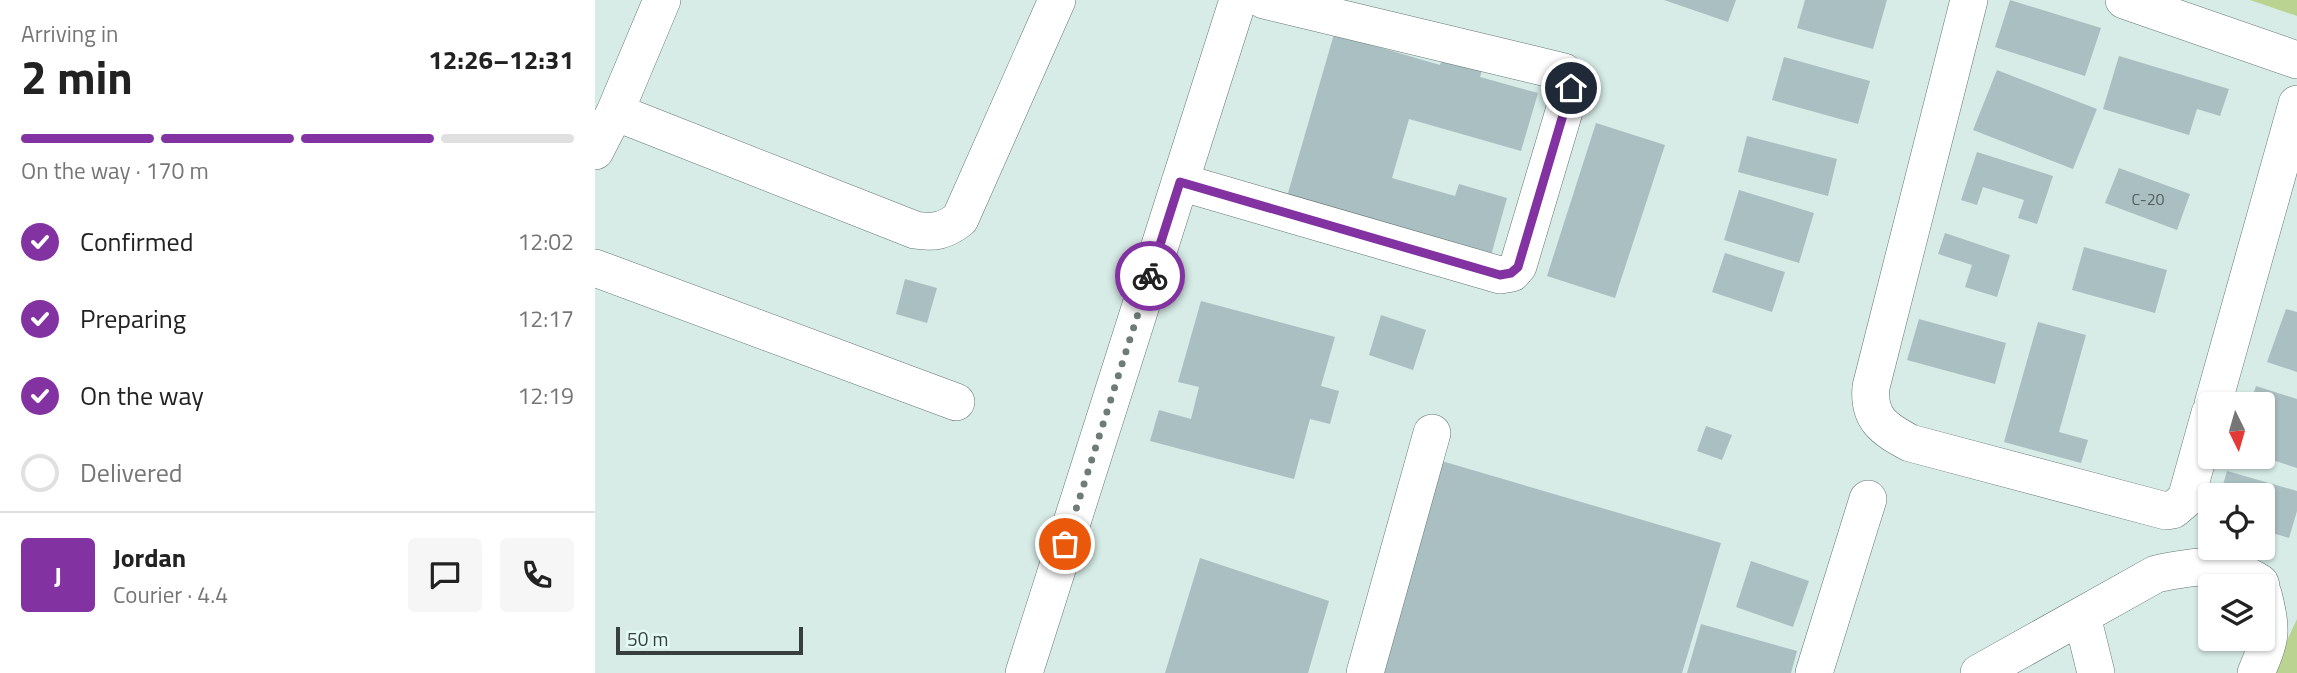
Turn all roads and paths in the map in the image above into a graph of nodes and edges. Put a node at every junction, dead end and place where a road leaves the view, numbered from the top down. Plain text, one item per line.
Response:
1 (662, 0) edge
2 (1057, 0) edge
3 (1238, 0) edge
4 (1264, 0) edge
5 (1969, 0) edge
6 (2124, 0) edge
7 (2297, 60) edge
8 (2297, 104) edge
9 (615, 112) junction
10 (595, 151) edge
11 (1180, 182) junction
12 (595, 268) edge
13 (2216, 392) edge
14 (956, 402) dead end
15 (1432, 433) dead end
16 (2198, 456) edge
17 (1868, 499) dead end
18 (2248, 574) edge
19 (2082, 616) junction
20 (2265, 651) edge
21 (1024, 673) edge
22 (1365, 673) edge
23 (1814, 673) edge
24 (1979, 673) edge
25 (2096, 673) edge
26 (2256, 673) edge

1 - 9 street
2 - 9 street
3 - 11 street
4 - 11 street
5 - 16 street
6 - 7 street
8 - 13 street
9 - 10 street
11 - 21 street
12 - 14 street
15 - 22 street
17 - 23 street
18 - 19 street
19 - 24 street
19 - 25 street
20 - 26 street

